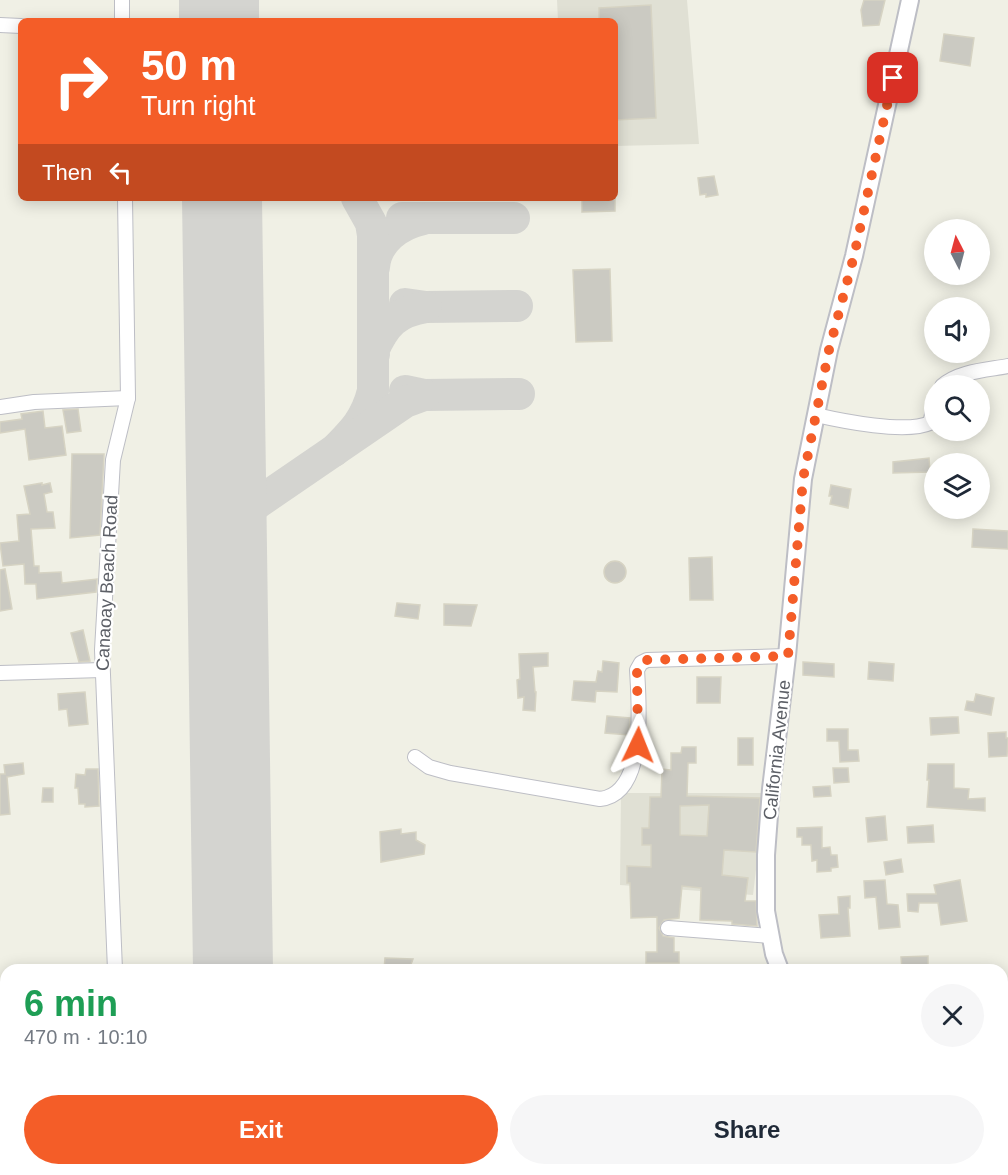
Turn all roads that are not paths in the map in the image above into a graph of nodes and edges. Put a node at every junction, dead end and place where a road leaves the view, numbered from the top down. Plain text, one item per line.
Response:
1 (122, 0) edge
2 (910, 0) edge
3 (122, 18) edge
4 (0, 25) edge
5 (18, 26) edge
6 (125, 201) edge
7 (1008, 366) edge
8 (963, 375) edge
9 (128, 398) junction
10 (0, 407) edge
11 (816, 415) junction
12 (924, 426) edge
13 (788, 656) junction
14 (102, 670) junction
15 (0, 673) edge
16 (415, 758) dead end
17 (668, 928) dead end
18 (770, 936) junction
19 (115, 964) edge
20 (778, 964) edge

1 - 3 street
2 - 11 street, California Avenue
4 - 5 street
6 - 9 street, Canaoay Beach Road
7 - 8 street
9 - 10 street
9 - 14 street, Canaoay Beach Road
11 - 12 street
11 - 13 street, California Avenue
13 - 16 street
13 - 18 street, California Avenue
14 - 15 street
14 - 19 street, Canaoay Beach Road
17 - 18 street
18 - 20 street, California Avenue

